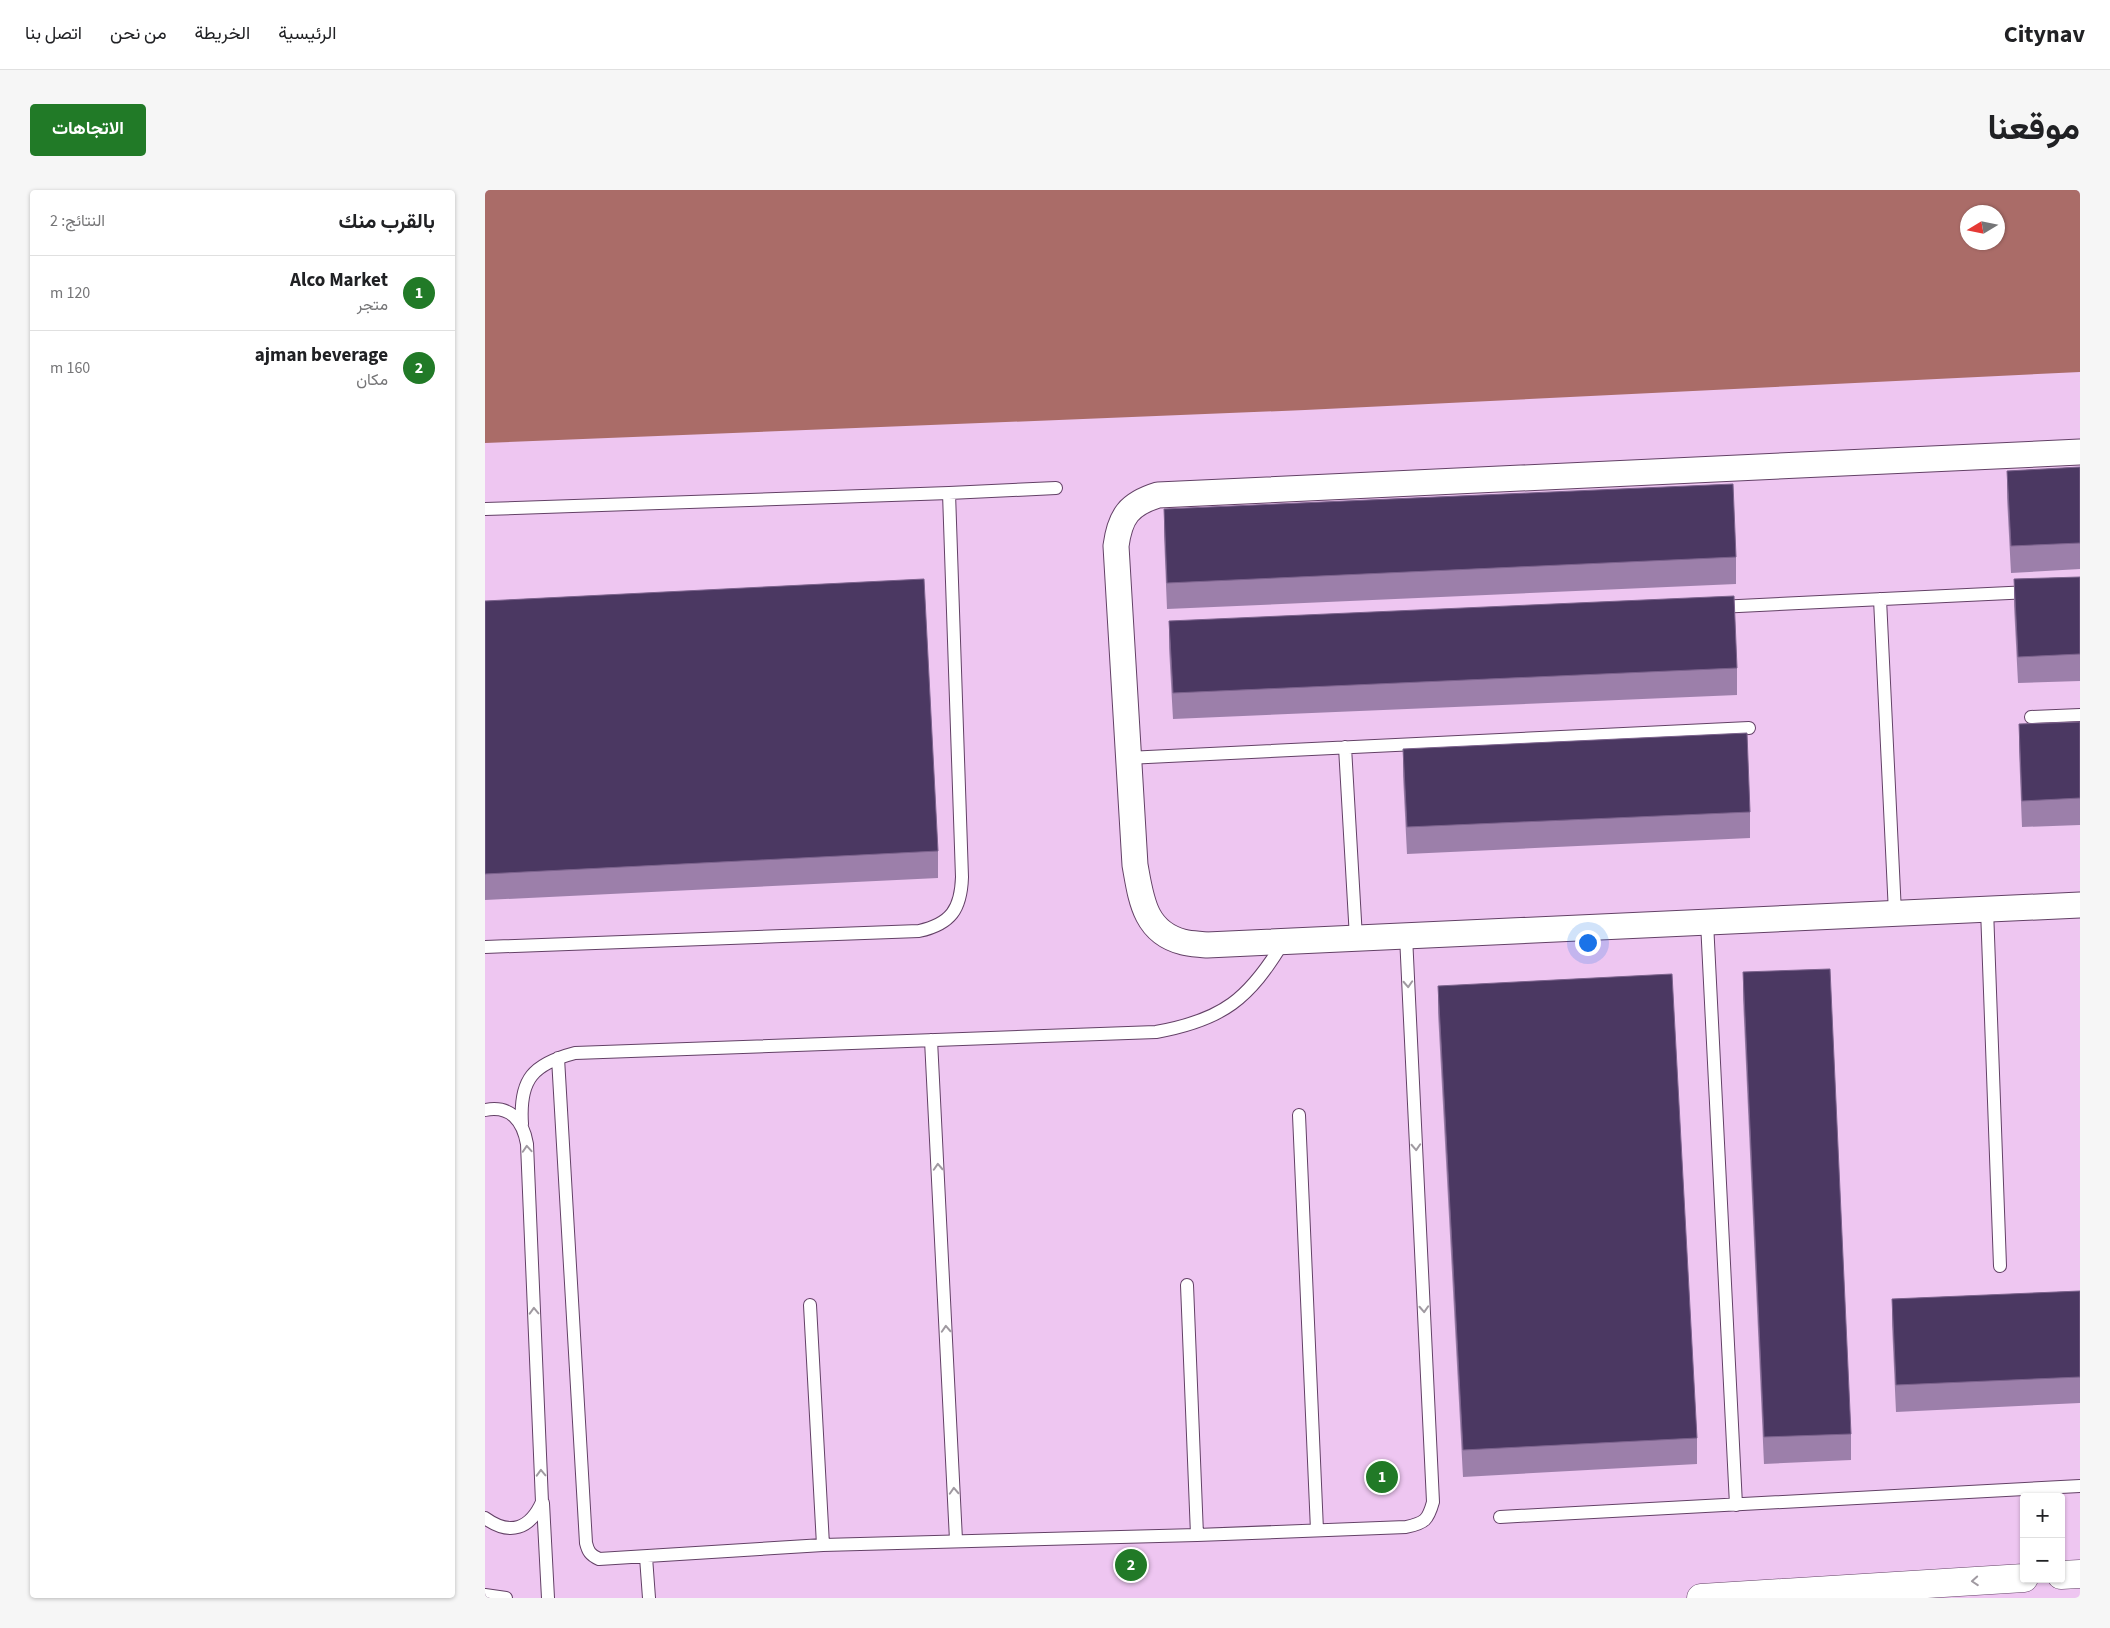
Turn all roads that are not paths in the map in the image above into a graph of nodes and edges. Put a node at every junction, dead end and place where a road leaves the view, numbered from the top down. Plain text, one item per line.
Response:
1 (2080, 452) edge
2 (1056, 488) dead end
3 (949, 493) junction
4 (485, 509) edge
5 (2042, 591) edge
6 (1880, 599) junction
7 (1701, 608) edge
8 (2080, 715) edge
9 (2031, 717) dead end
10 (1749, 728) dead end
11 (1345, 747) junction
12 (1127, 758) junction
13 (2080, 905) edge
14 (1987, 909) junction
15 (1895, 913) junction
16 (1707, 922) junction
17 (1405, 936) junction
18 (1356, 938) junction
19 (1284, 941) junction
20 (485, 947) edge
21 (931, 1040) junction
22 (558, 1058) junction
23 (485, 1110) edge
24 (1299, 1114) dead end
25 (522, 1124) junction
26 (2000, 1266) dead end
27 (1187, 1285) dead end
28 (809, 1305) dead end
29 (2080, 1486) edge
30 (543, 1502) junction
31 (1736, 1505) junction
32 (1500, 1517) dead end
33 (485, 1518) edge
34 (1317, 1530) junction
35 (1197, 1535) junction
36 (956, 1540) junction
37 (823, 1545) junction
38 (647, 1557) junction
39 (2080, 1574) edge
40 (2065, 1575) edge
41 (2020, 1578) edge
42 (485, 1595) edge
43 (505, 1598) edge
44 (548, 1598) edge
45 (649, 1598) edge
46 (1701, 1598) edge

1 - 12 street
2 - 3 lane
3 - 4 lane
3 - 20 lane
5 - 6 lane
6 - 7 lane
6 - 15 lane
8 - 9 lane
10 - 11 lane
11 - 12 lane
11 - 18 lane
12 - 19 street
13 - 14 street
14 - 15 street
14 - 26 lane
15 - 16 street
16 - 17 street
16 - 31 lane
17 - 18 street
17 -> 34 lane
18 - 19 street
19 - 21 lane
21 - 22 lane
36 -> 21 lane
22 - 25 lane
22 - 38 lane
23 - 25 lane
24 - 34 lane
30 -> 25 lane
27 - 35 lane
28 - 37 lane
29 - 31 lane
30 - 33 lane
30 - 44 lane
31 - 32 lane
34 - 35 lane
35 - 36 lane
36 - 37 lane
37 - 38 lane
38 - 45 lane
39 - 40 main road
41 -> 46 main road
42 - 43 lane

